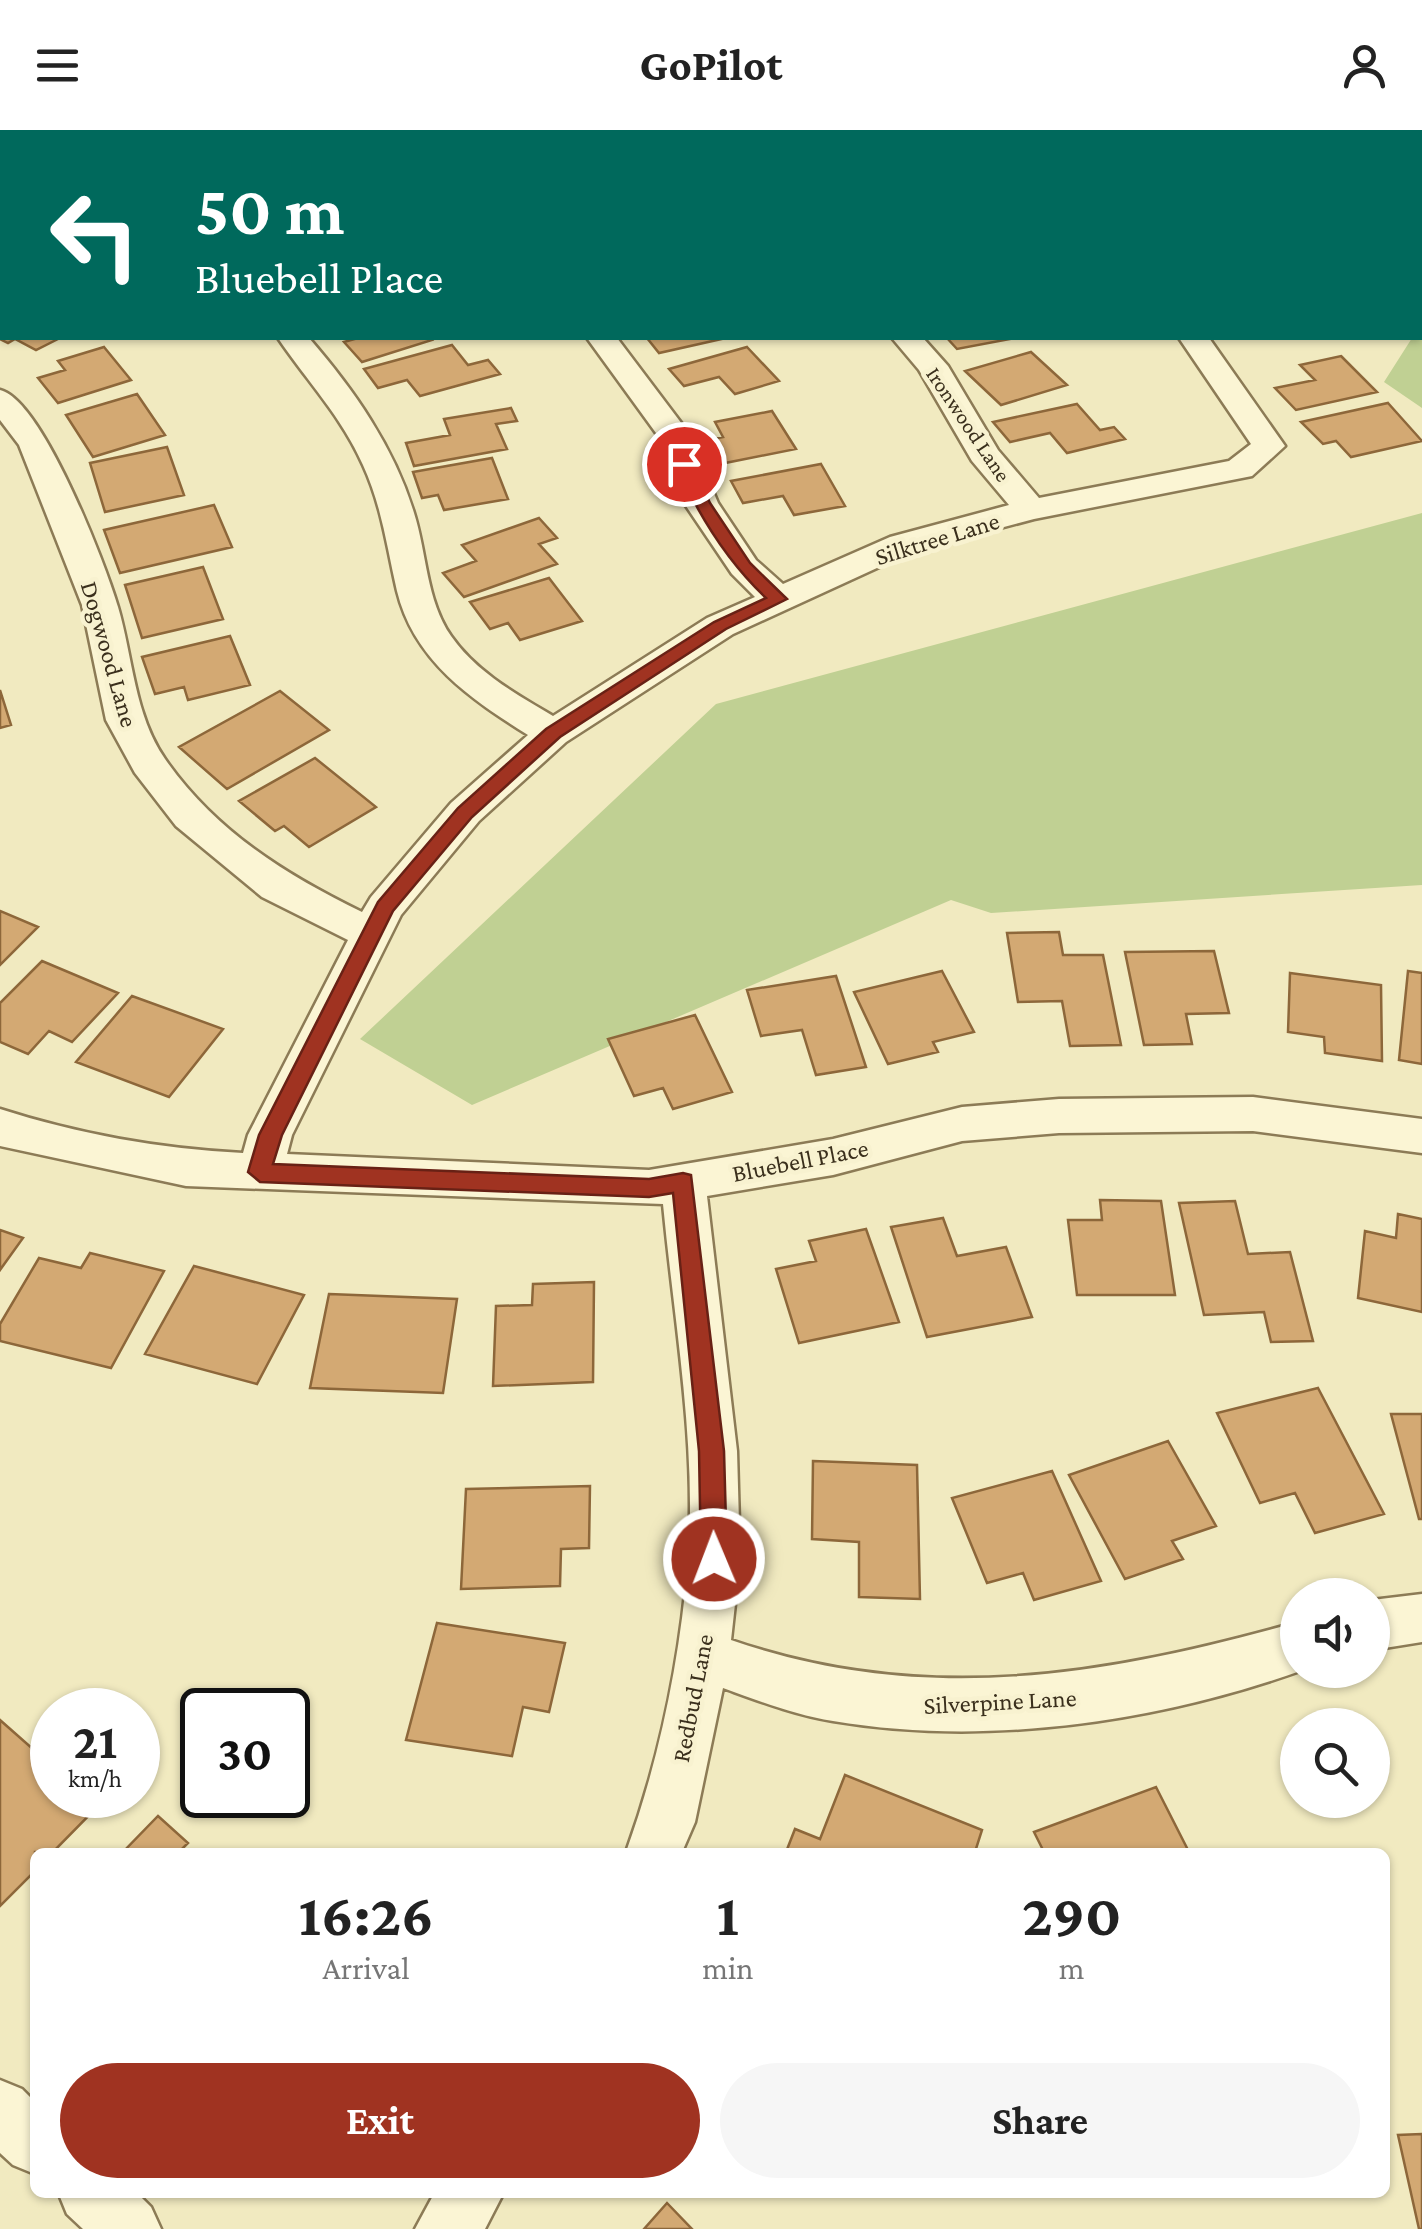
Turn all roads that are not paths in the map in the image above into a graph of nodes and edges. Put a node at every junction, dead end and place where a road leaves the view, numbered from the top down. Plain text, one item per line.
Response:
1 (295, 340) edge
2 (603, 340) edge
3 (909, 340) edge
4 (1196, 340) edge
5 (0, 398) edge
6 (1031, 510) junction
7 (778, 599) junction
8 (553, 733) junction
9 (371, 934) junction
10 (0, 1126) edge
11 (1422, 1136) edge
12 (260, 1172) junction
13 (683, 1182) junction
14 (1422, 1618) edge
15 (1390, 1620) edge
16 (1280, 1652) edge
17 (703, 1656) junction
18 (656, 1848) edge
19 (0, 2111) edge
20 (30, 2138) edge
21 (96, 2198) edge
22 (469, 2198) edge
23 (130, 2229) edge
24 (447, 2229) edge

1 - 8 street
2 - 7 street
3 - 6 street, Ironwood Lane
4 - 6 street, Silktree Lane
5 - 9 street, Dogwood Lane
6 - 7 street, Silktree Lane
7 - 8 street, Silktree Lane
8 - 9 street, Silktree Lane
9 - 12 street, Silktree Lane
10 - 12 street, Bluebell Place
11 - 13 street, Bluebell Place
12 - 13 street, Bluebell Place
13 - 17 street, Redbud Lane
14 - 15 street
16 - 17 street, Silverpine Lane
17 - 18 street, Redbud Lane
19 - 20 street
21 - 23 street
22 - 24 street

